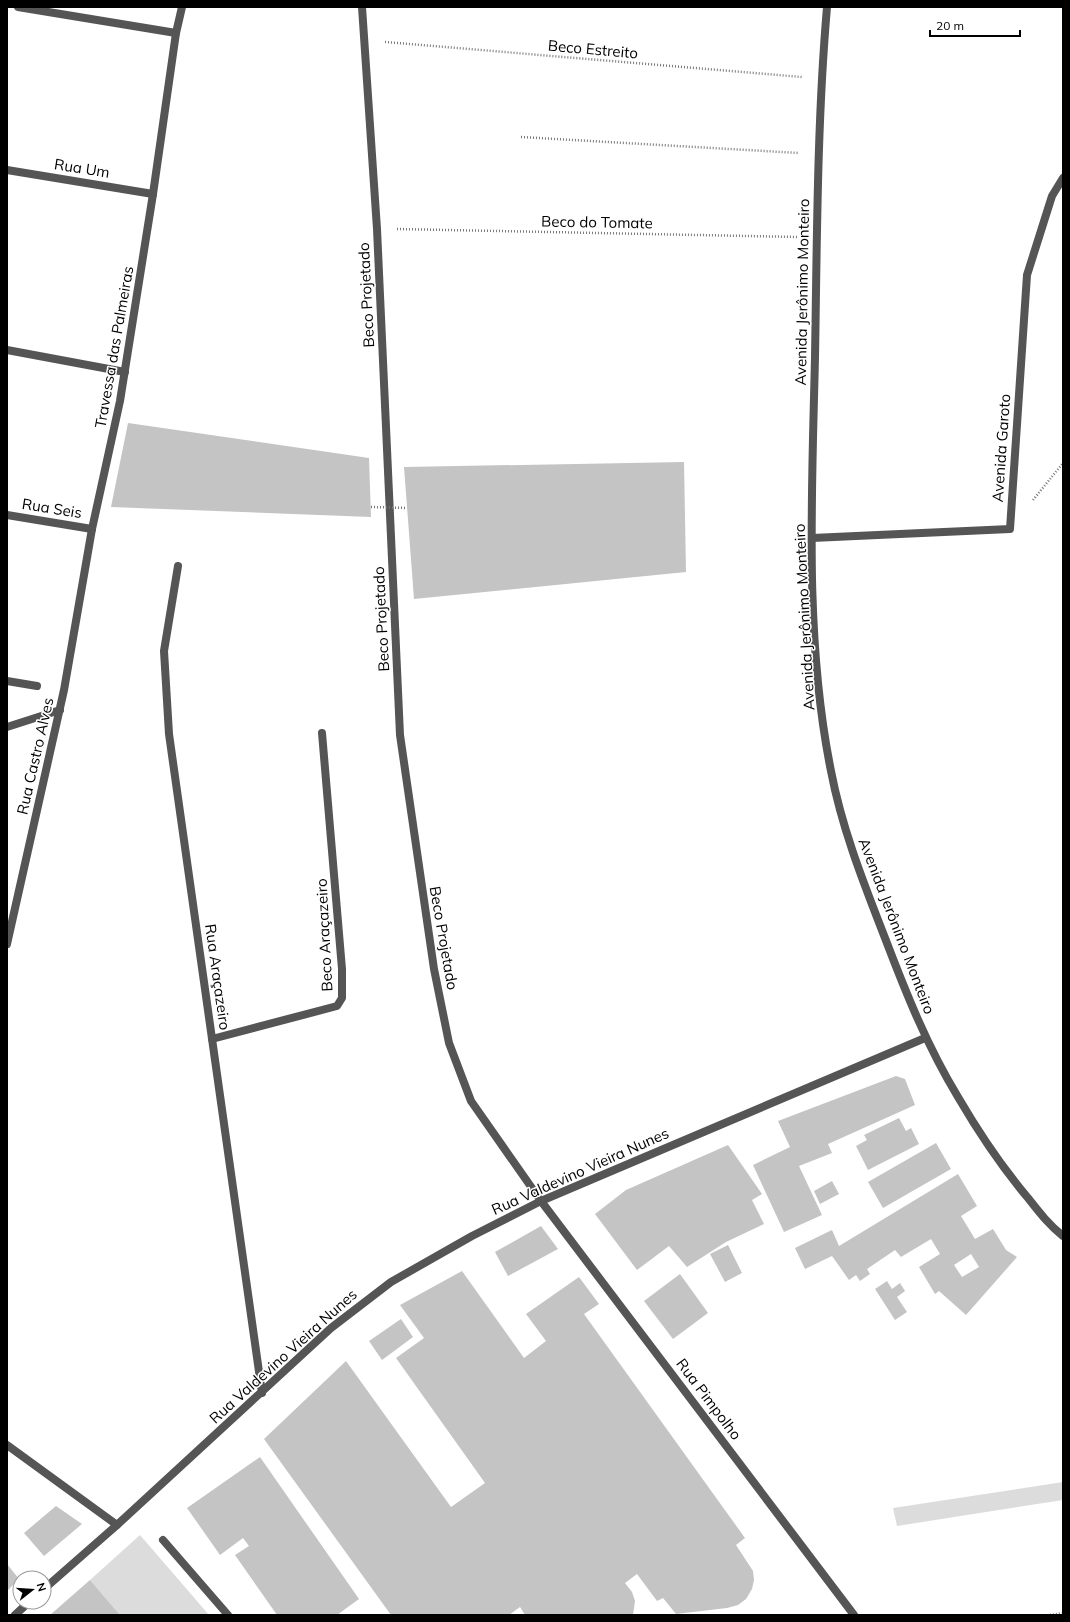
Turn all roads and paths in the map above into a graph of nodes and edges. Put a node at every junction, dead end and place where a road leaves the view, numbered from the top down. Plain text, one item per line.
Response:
1 (18, 7) edge
2 (182, 7) edge
3 (362, 7) edge
4 (827, 7) edge
5 (176, 33) junction
6 (364, 41) junction
7 (821, 78) junction
8 (521, 137) dead end
9 (818, 154) junction
10 (7, 170) edge
11 (1063, 178) edge
12 (153, 194) junction
13 (377, 229) junction
14 (817, 238) junction
15 (7, 350) edge
16 (125, 372) junction
17 (1063, 463) edge
18 (371, 507) dead end
19 (408, 508) dead end
20 (7, 515) edge
21 (92, 529) junction
22 (1010, 529) junction
23 (812, 538) junction
24 (178, 566) dead end
25 (7, 681) edge
26 (37, 686) dead end
27 (64, 690) joint
28 (60, 710) junction
29 (7, 728) edge
30 (322, 733) dead end
31 (7, 944) edge
32 (925, 1038) junction
33 (212, 1039) junction
34 (541, 1200) junction
35 (1063, 1236) edge
36 (262, 1393) junction
37 (7, 1445) edge
38 (117, 1524) junction
39 (163, 1540) dead end
40 (52, 1582) edge
41 (1063, 1613) edge
42 (228, 1615) edge
43 (854, 1615) edge
44 (1050, 1615) edge

1 - 5 street
2 - 5 street, Travessa das Palmeiras
3 - 6 street, Beco Projetado
4 - 7 street, Avenida Jerônimo Monteiro
5 - 12 street, Travessa das Palmeiras
6 - 7 path, Beco Estreito
6 - 13 street, Beco Projetado
7 - 9 street, Avenida Jerônimo Monteiro
8 - 9 path
9 - 14 street, Avenida Jerônimo Monteiro
10 - 12 street, Rua Um
11 - 22 street, Avenida Garoto
12 - 16 street, Travessa das Palmeiras
13 - 14 path, Beco do Tomate
13 - 34 street, Beco Projetado
14 - 23 street, Avenida Jerônimo Monteiro
15 - 16 street
16 - 21 street, Travessa das Palmeiras
17 - 22 path
18 - 19 path, bridge
20 - 21 street, Rua Seis
21 - 27 street, Travessa das Palmeiras
22 - 23 street
23 - 32 street, Avenida Jerônimo Monteiro
24 - 33 street, Rua Araçazeiro
25 - 26 street
27 - 28 street, Rua Castro Alves
28 - 29 street
28 - 31 street, Rua Castro Alves
30 - 33 street, Beco Araçazeiro
32 - 34 street, Rua Valdevino Vieira Nunes
32 - 35 street, Avenida Jerônimo Monteiro
33 - 36 street, Rua Araçazeiro
34 - 36 street, Rua Valdevino Vieira Nunes
34 - 43 street, Rua Pimpolho
36 - 38 street, Rua Valdevino Vieira Nunes
37 - 38 street
38 - 40 street, Rua Valdevino Vieira Nunes
39 - 42 street
41 - 44 path

